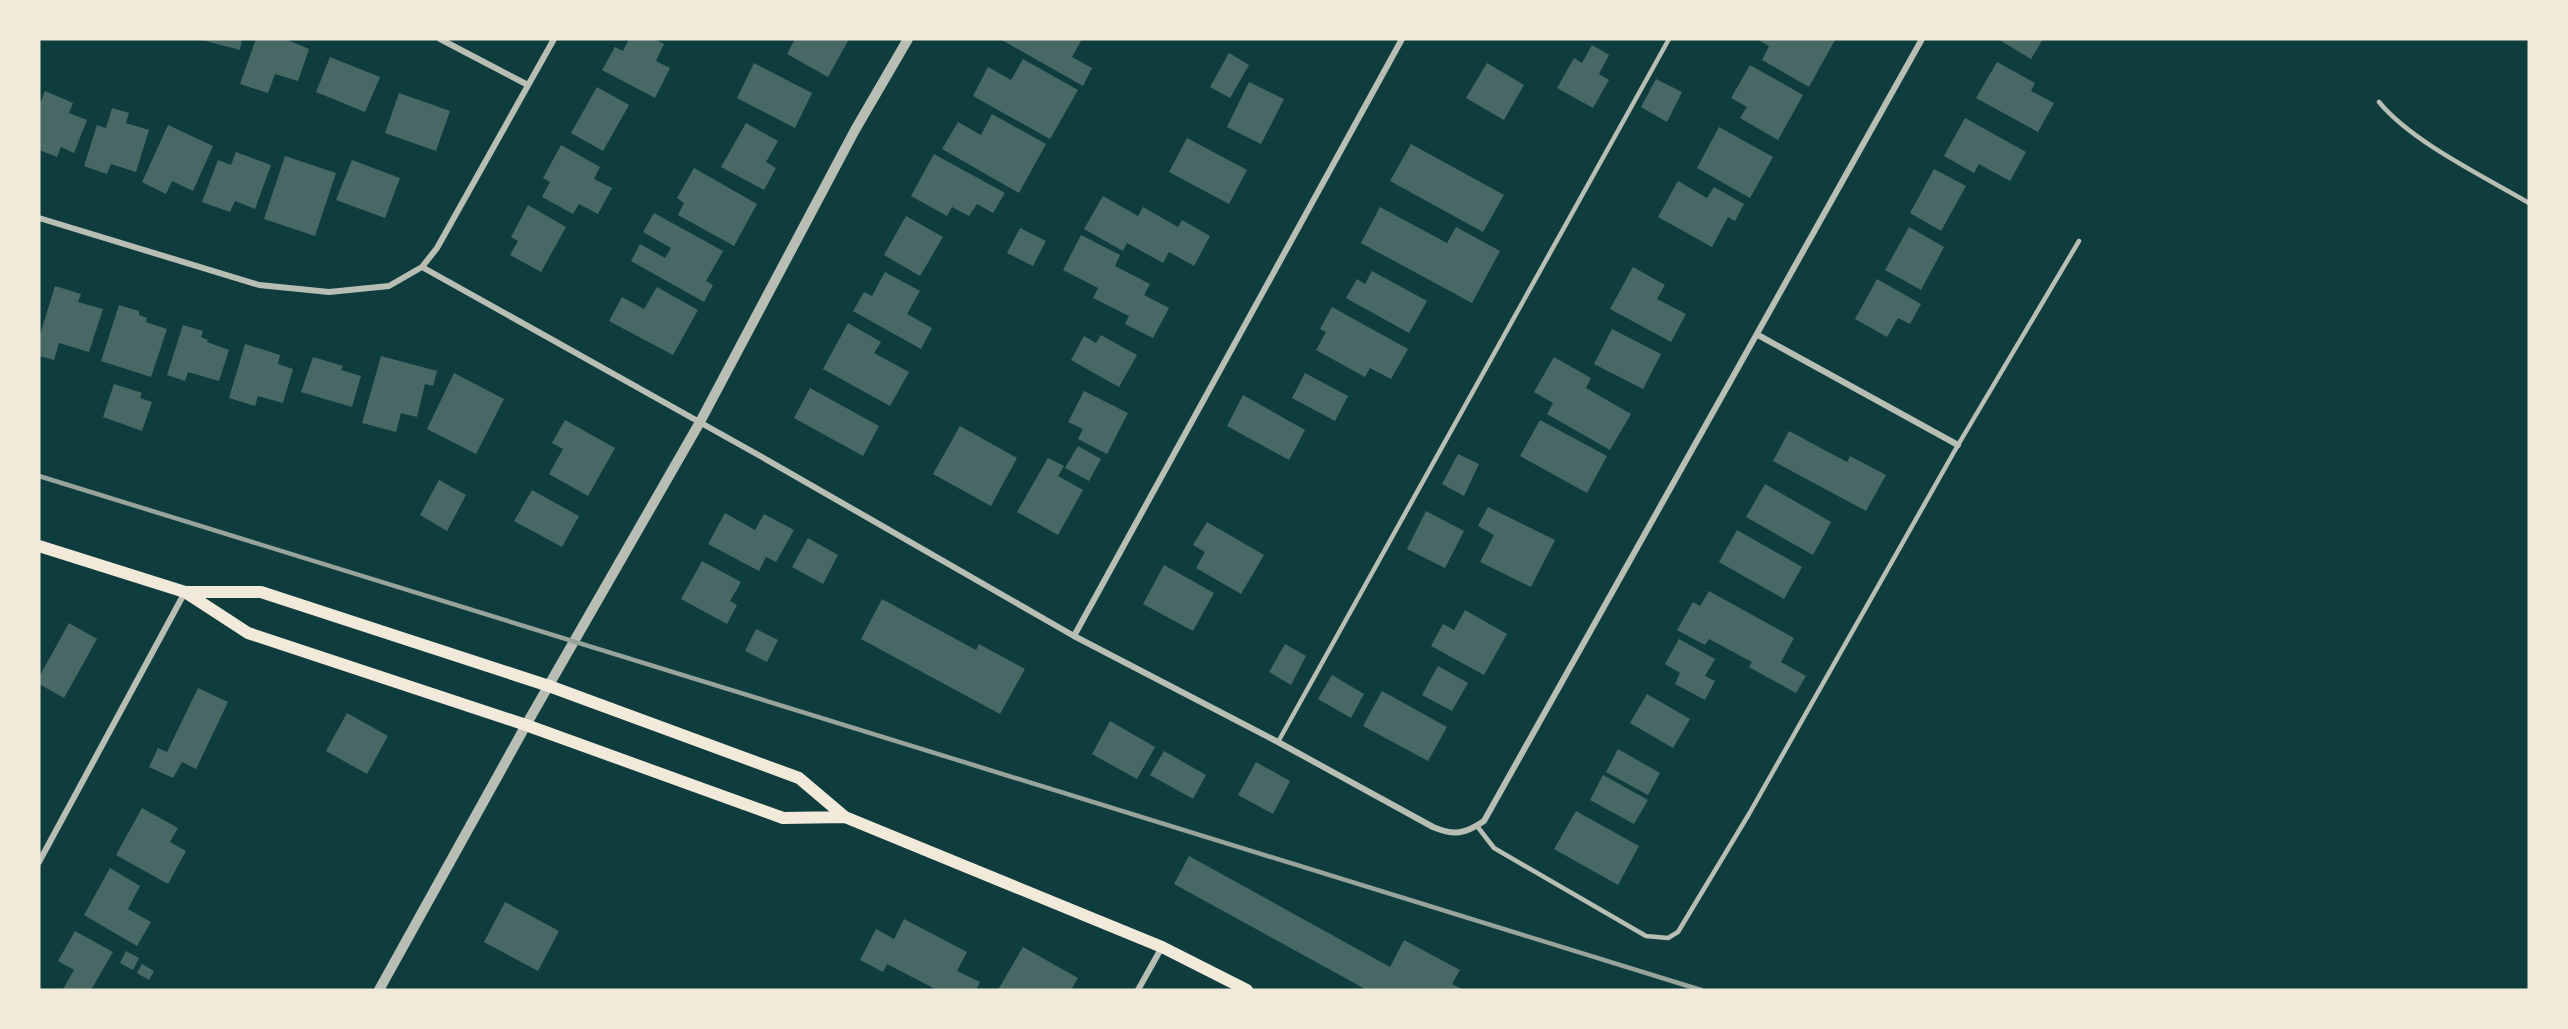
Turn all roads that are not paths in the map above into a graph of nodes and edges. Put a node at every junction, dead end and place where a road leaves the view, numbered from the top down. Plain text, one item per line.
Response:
1 (440, 39) edge
2 (554, 39) edge
3 (908, 39) edge
4 (1402, 39) edge
5 (1670, 39) edge
6 (1922, 39) edge
7 (528, 84) junction
8 (2379, 102) dead end
9 (2529, 203) edge
10 (39, 218) edge
11 (2079, 241) dead end
12 (422, 267) junction
13 (1758, 334) junction
14 (700, 422) junction
15 (1958, 445) junction
16 (39, 546) edge
17 (185, 592) junction
18 (1074, 636) junction
19 (549, 686) junction
20 (526, 725) junction
21 (1278, 742) junction
22 (845, 817) junction
23 (1477, 826) junction
24 (39, 862) edge
25 (1162, 946) junction
26 (379, 990) edge
27 (1138, 990) edge
28 (1247, 990) edge

1 - 7 street
2 - 7 street
3 - 14 street
4 - 18 street
5 - 21 lane
6 - 13 street
7 - 12 street
8 - 9 lane
10 - 12 street
11 - 15 lane
12 - 14 street
13 - 15 street
13 - 23 street
14 - 18 street
14 - 19 street
15 - 23 lane
16 - 17 main road
17 - 19 main road
17 - 20 main road
17 - 24 street
18 - 21 street
19 - 20 street
19 - 22 main road
20 - 22 main road
20 - 26 street
21 - 23 street
22 - 25 main road
25 - 27 street
25 - 28 main road

